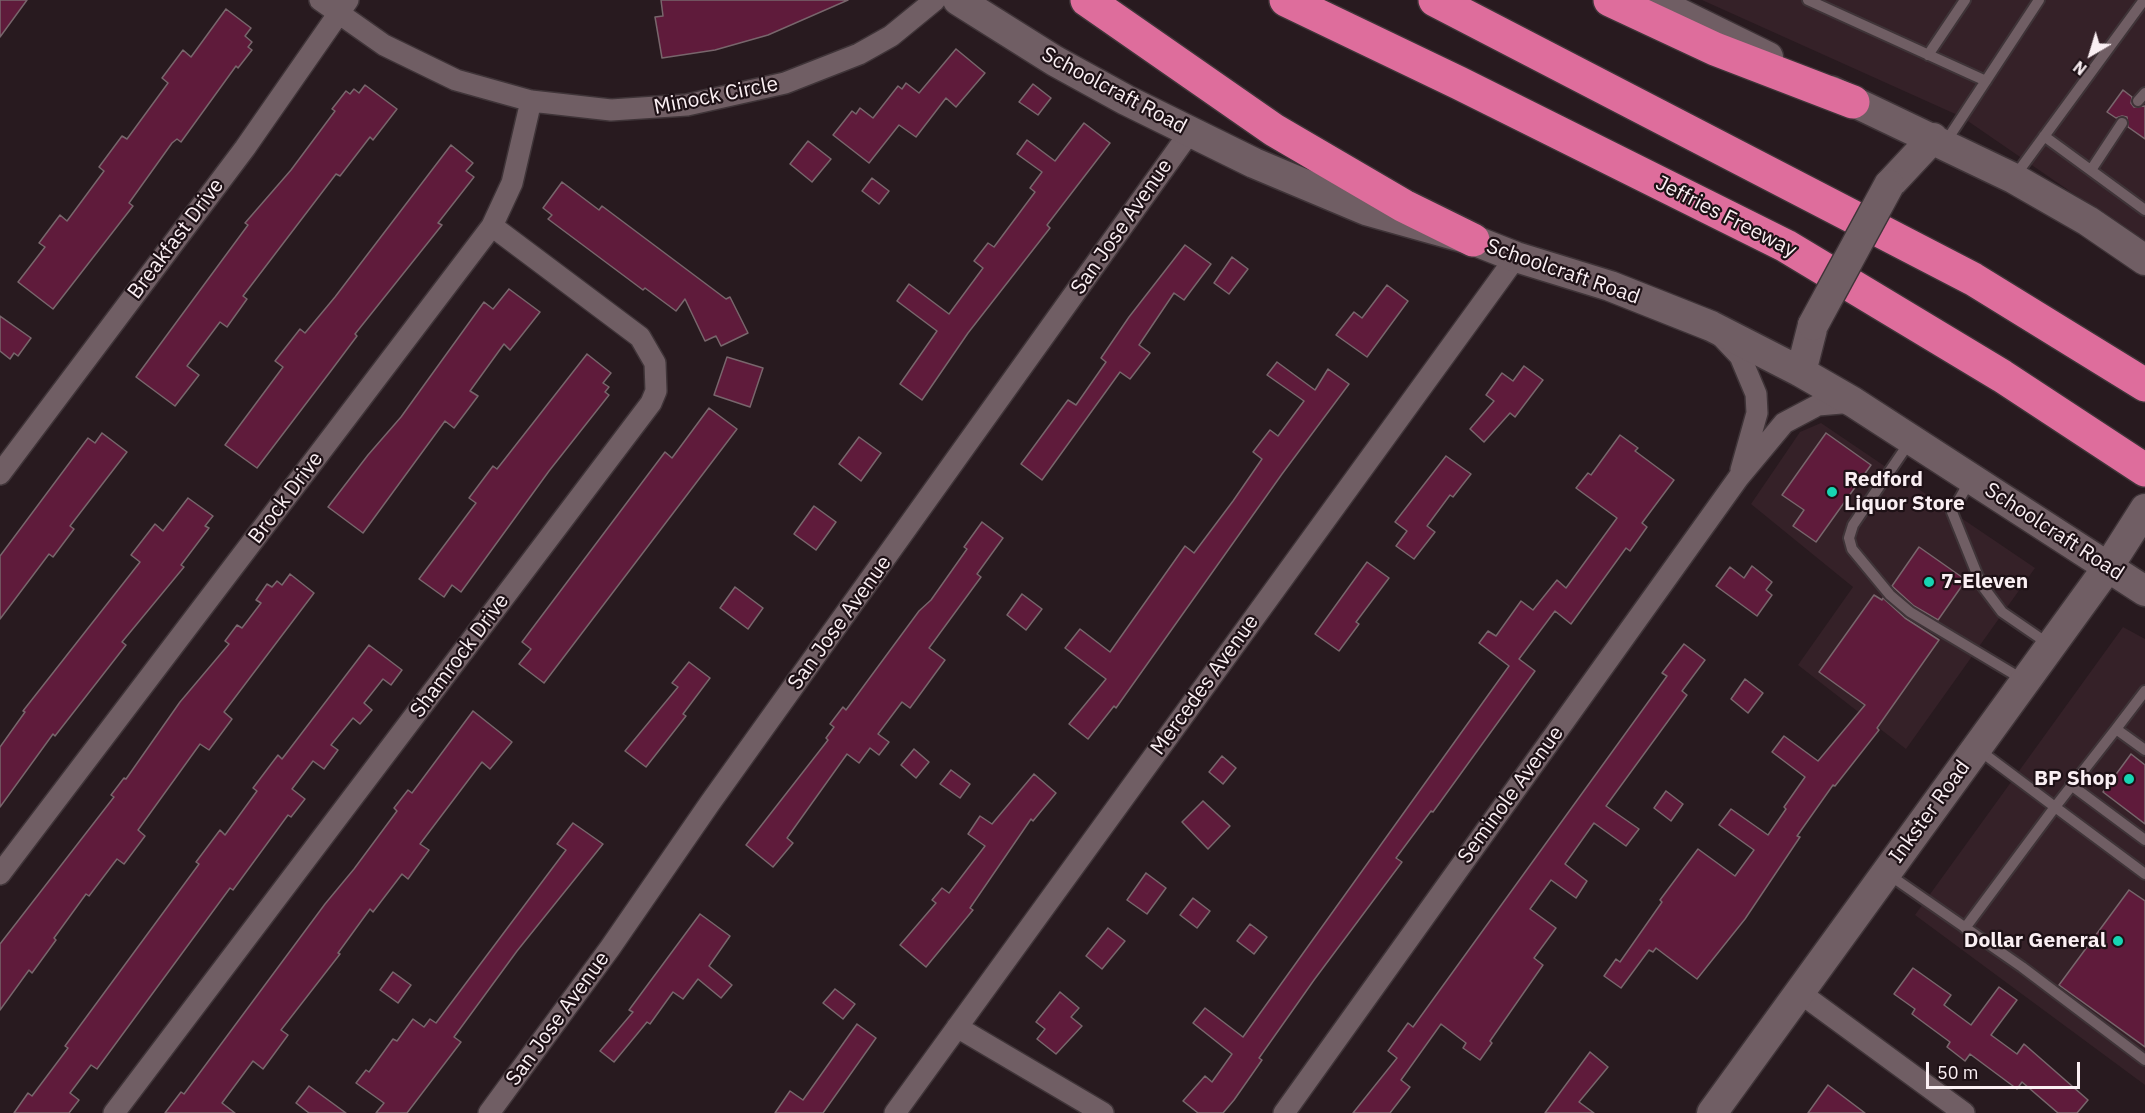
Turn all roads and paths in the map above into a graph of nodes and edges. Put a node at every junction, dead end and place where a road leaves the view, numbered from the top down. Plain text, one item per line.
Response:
1 (320, 0) edge
2 (935, 0) edge
3 (958, 0) edge
4 (1087, 0) edge
5 (1286, 0) edge
6 (1435, 0) edge
7 (1610, 0) edge
8 (1808, 0) edge
9 (1965, 0) edge
10 (2039, 0) edge
11 (2144, 0) edge
12 (1666, 3) edge
13 (343, 7) edge
14 (1928, 55) junction
15 (1986, 81) junction
16 (531, 101) junction
17 (1853, 102) junction
18 (2122, 123) dead end
19 (1190, 132) junction
20 (2044, 136) junction
21 (1939, 141) junction
22 (2091, 170) junction
23 (2013, 178) junction
24 (2145, 210) edge
25 (492, 226) junction
26 (1473, 240) junction
27 (1516, 257) junction
28 (2145, 260) edge
29 (1711, 326) junction
30 (1801, 372) junction
31 (2145, 386) edge
32 (1853, 402) junction
33 (1911, 440) junction
34 (2145, 470) edge
35 (0, 474) edge
36 (1739, 477) junction
37 (1972, 479) junction
38 (2137, 521) edge
39 (2108, 567) junction
40 (2145, 591) edge
41 (2051, 646) junction
42 (2025, 681) junction
43 (2145, 691) edge
44 (2116, 729) junction
45 (1976, 748) junction
46 (2145, 750) edge
47 (2071, 785) junction
48 (2055, 807) junction
49 (2145, 840) edge
50 (1886, 872) junction
51 (0, 874) edge
52 (2145, 874) edge
53 (1965, 928) junction
54 (1799, 992) junction
55 (957, 1027) junction
56 (2145, 1060) edge
57 (114, 1113) edge
58 (489, 1113) edge
59 (895, 1113) edge
60 (1103, 1113) edge
61 (1284, 1113) edge
62 (1712, 1113) edge
63 (1964, 1113) edge

1 - 13 street, Minock Circle
2 - 16 street, Minock Circle
3 - 19 main road, Schoolcraft Road
4 - 26 highway
5 - 34 highway, Jeffries Freeway
6 - 31 highway
7 - 17 highway
8 - 14 lane
9 - 14 lane
10 - 15 lane
11 - 20 lane
12 - 17 main road
13 - 16 street, Minock Circle
13 - 35 street, Breakfast Drive
14 - 15 lane
15 - 21 lane
16 - 25 street, Brock Drive
17 - 21 main road
18 - 22 lane
19 - 26 main road, Schoolcraft Road
19 - 58 street, San Jose Avenue
20 - 22 lane
20 - 23 lane
21 - 23 main road
21 - 30 main road, bridge
22 - 24 lane
23 - 28 main road
25 - 51 street, Brock Drive
25 - 57 street, Shamrock Drive
26 - 27 main road, Schoolcraft Road
27 - 29 main road, Schoolcraft Road
27 - 55 street, Mercedes Avenue
29 - 30 main road, Schoolcraft Road
29 - 36 street
30 - 32 main road, Schoolcraft Road
32 - 33 main road, Schoolcraft Road
32 - 36 street, Seminole Avenue
33 - 37 main road, Schoolcraft Road
33 - 42 lane
36 - 61 street, Seminole Avenue
37 - 39 main road, Schoolcraft Road
37 - 41 lane
38 - 39 main road, Inkster Road
39 - 40 main road, Schoolcraft Road
39 - 41 main road, Inkster Road
41 - 42 main road, Inkster Road
42 - 45 main road, Inkster Road
43 - 44 lane
44 - 46 lane
44 - 47 lane
45 - 48 lane
45 - 50 main road, Inkster Road
47 - 48 lane
47 - 49 lane
48 - 52 lane
48 - 53 lane
50 - 53 lane
50 - 54 main road, Inkster Road
53 - 56 lane
54 - 62 main road, Inkster Road
54 - 63 street
55 - 59 street, Mercedes Avenue
55 - 60 street

